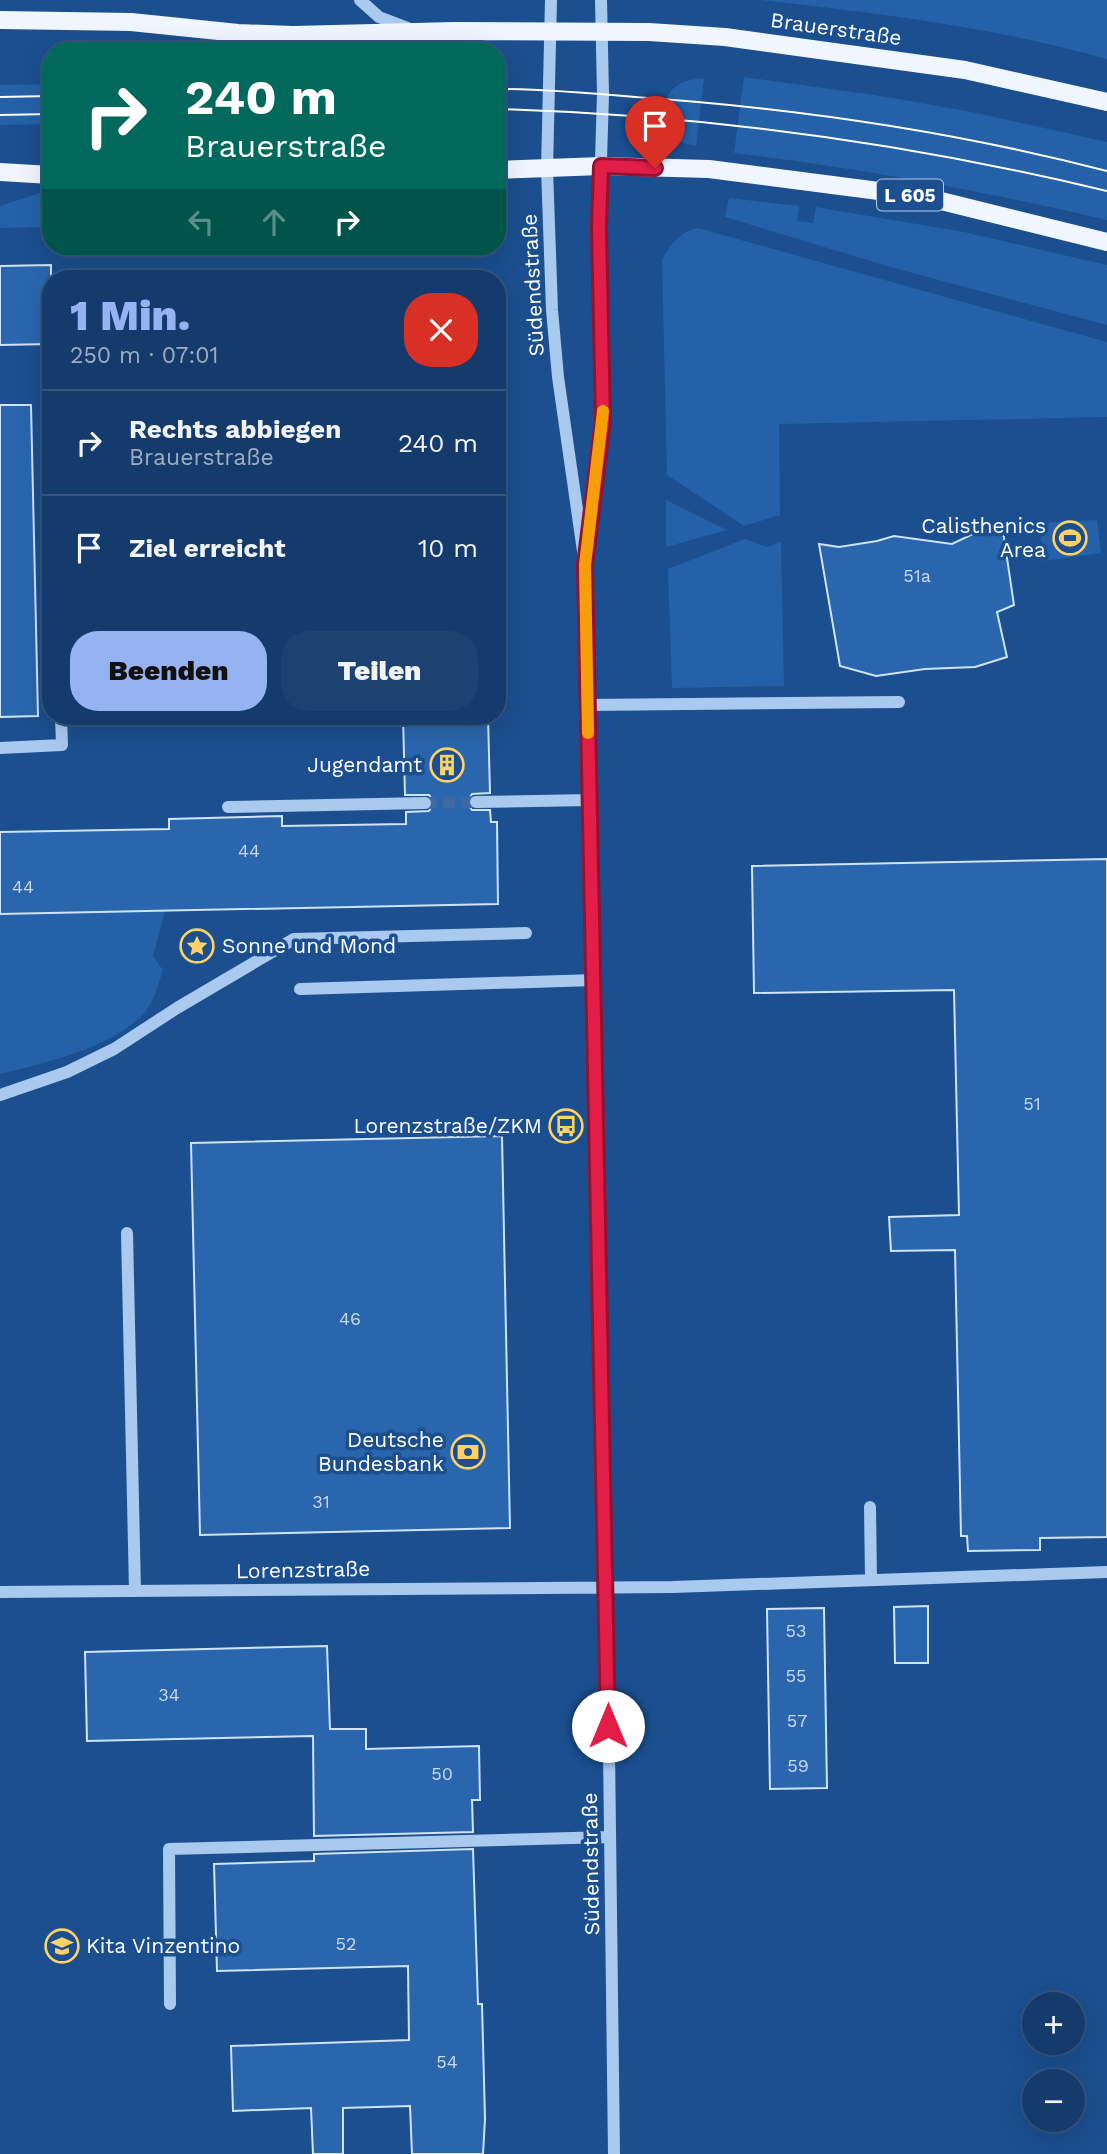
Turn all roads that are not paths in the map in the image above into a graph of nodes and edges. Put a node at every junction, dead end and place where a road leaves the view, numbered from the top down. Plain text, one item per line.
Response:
1 (360, 0) edge
2 (551, 0) edge
3 (601, 0) edge
4 (0, 20) edge
5 (429, 32) junction
6 (602, 32) junction
7 (551, 33) junction
8 (1107, 102) edge
9 (601, 166) junction
10 (547, 169) junction
11 (506, 170) edge
12 (0, 172) edge
13 (42, 174) edge
14 (1107, 242) edge
15 (585, 565) junction
16 (899, 702) dead end
17 (587, 705) junction
18 (61, 725) edge
19 (0, 748) edge
20 (590, 800) junction
21 (476, 802) tunnel mouth
22 (425, 803) tunnel mouth
23 (228, 807) dead end
24 (526, 933) dead end
25 (594, 980) junction
26 (300, 989) dead end
27 (0, 1095) edge
28 (127, 1233) dead end
29 (870, 1507) dead end
30 (1107, 1572) edge
31 (871, 1580) junction
32 (607, 1588) junction
33 (135, 1591) junction
34 (0, 1592) edge
35 (609, 1837) junction
36 (170, 2004) dead end
37 (614, 2154) edge

1 - 5 street, Brauerstraße
2 - 7 street, Südendstraße
3 - 6 street, Südendstraße
4 - 5 main road, Brauerstraße
5 - 7 main road, Brauerstraße
6 - 7 main road, Brauerstraße
6 - 8 main road, Brauerstraße
6 - 9 street, Südendstraße
7 - 10 street, Südendstraße
9 - 10 main road, L 605
9 - 14 main road, L 605
9 - 15 street, Südendstraße
10 - 11 main road, L 605
10 - 15 street, Südendstraße
12 - 13 main road
15 - 17 street, Südendstraße
16 - 17 street
17 - 20 street, Südendstraße
18 - 19 street
20 - 21 street
20 - 25 street, Südendstraße
22 - 23 street
24 - 27 street
25 - 26 street
25 - 32 street, Südendstraße
28 - 33 street
29 - 31 street
30 - 31 street, Lorenzstraße
31 - 32 street, Lorenzstraße
32 - 33 street, Lorenzstraße
32 - 35 street, Südendstraße
33 - 34 street, Lorenzstraße
35 - 36 street
35 - 37 street, Südendstraße

